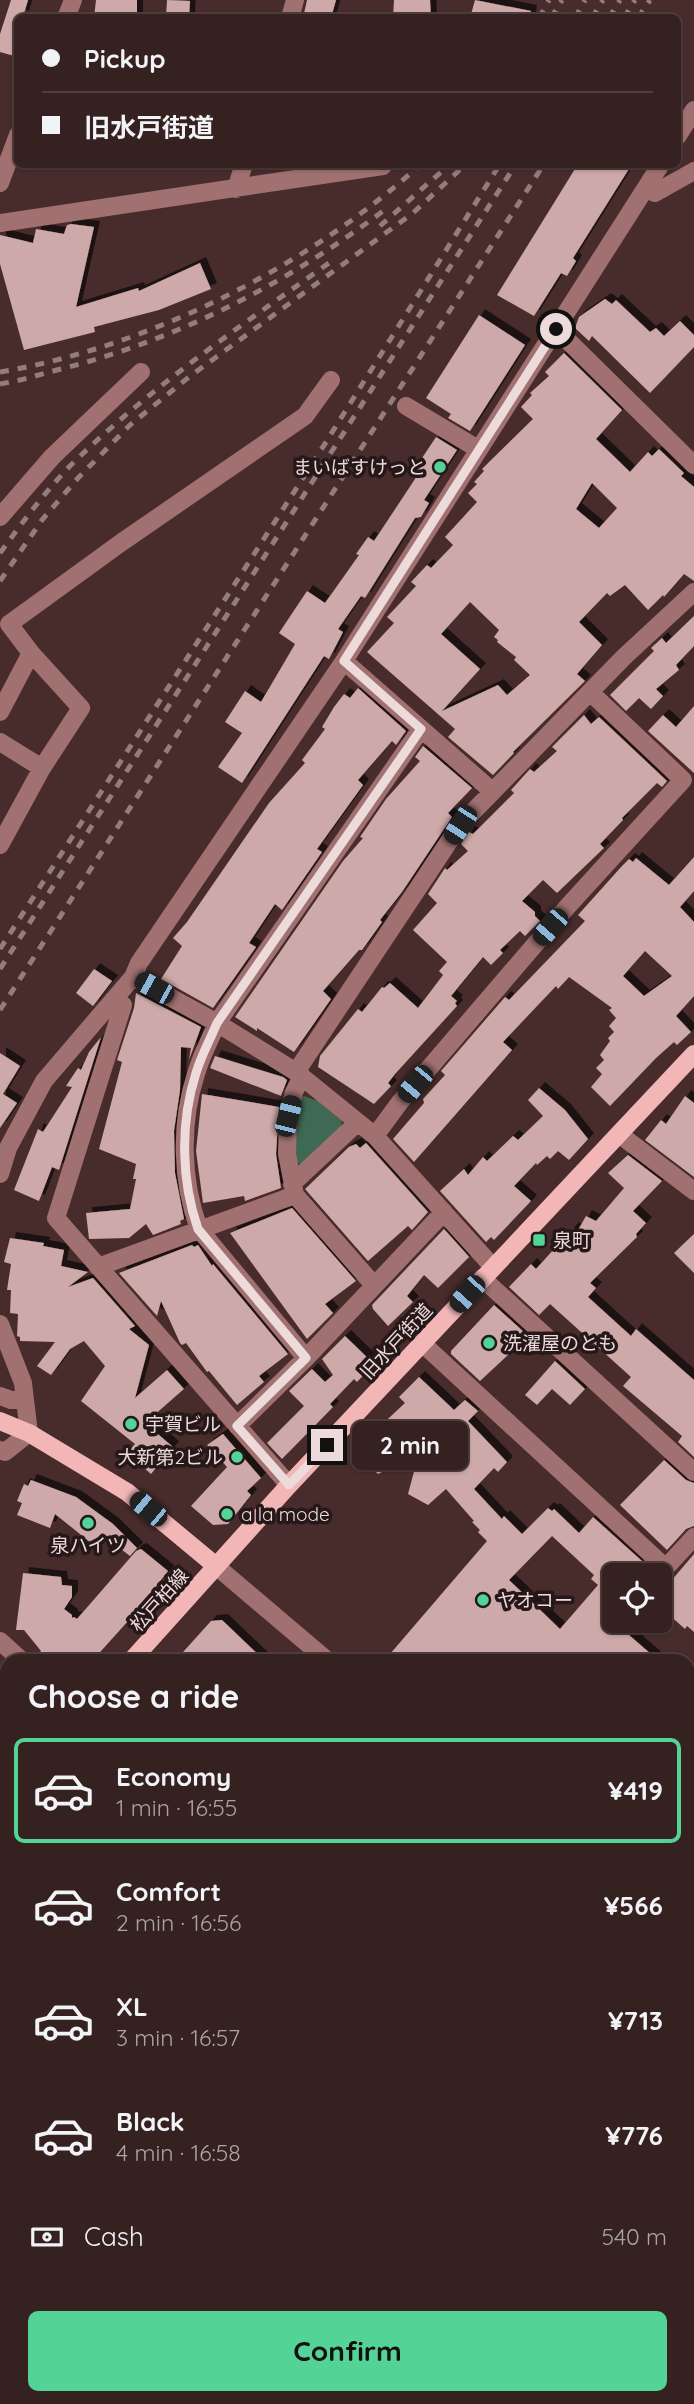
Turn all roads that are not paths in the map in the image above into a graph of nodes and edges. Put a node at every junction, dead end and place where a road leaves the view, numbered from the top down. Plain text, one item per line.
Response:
1 (694, 110) edge
2 (681, 131) edge
3 (14, 146) edge
4 (242, 168) edge
5 (370, 168) edge
6 (659, 168) edge
7 (694, 171) edge
8 (0, 183) edge
9 (647, 188) junction
10 (236, 189) junction
11 (0, 223) edge
12 (556, 329) junction
13 (141, 372) dead end
14 (331, 380) dead end
15 (406, 406) dead end
16 (478, 449) junction
17 (694, 465) edge
18 (0, 517) edge
19 (694, 592) edge
20 (31, 653) junction
21 (344, 661) junction
22 (590, 692) junction
23 (0, 712) edge
24 (421, 729) junction
25 (0, 742) edge
26 (42, 768) junction
27 (492, 790) junction
28 (0, 845) edge
29 (133, 977) junction
30 (113, 1000) junction
31 (217, 1023) junction
32 (694, 1054) edge
33 (299, 1074) junction
34 (358, 1122) junction
35 (620, 1134) junction
36 (375, 1136) junction
37 (0, 1174) edge
38 (294, 1190) junction
39 (694, 1191) edge
40 (444, 1212) junction
41 (198, 1229) junction
42 (98, 1267) junction
43 (487, 1272) junction
44 (373, 1284) junction
45 (0, 1324) edge
46 (423, 1344) junction
47 (306, 1358) junction
48 (0, 1396) edge
49 (25, 1400) junction
50 (0, 1421) edge
51 (237, 1426) junction
52 (29, 1433) junction
53 (0, 1450) edge
54 (694, 1472) edge
55 (289, 1485) junction
56 (694, 1537) edge
57 (655, 1563) edge
58 (670, 1563) edge
59 (216, 1566) junction
60 (0, 1641) edge
61 (14, 1654) edge
62 (137, 1654) edge
63 (320, 1654) edge

1 - 2 street
3 - 8 street
4 - 10 street
5 - 10 street
6 - 9 street
7 - 9 street
9 - 12 street
10 - 11 street
12 - 16 street
12 - 17 street
13 - 18 street
14 - 20 street
15 - 16 street
16 - 21 street
19 - 22 street
20 - 23 street
20 - 26 street
21 - 24 street
21 - 29 street
22 - 27 street
22 - 36 street
24 - 27 street
24 - 31 street
25 - 26 street
26 - 28 street
27 - 33 street
29 - 30 street
29 - 31 street
30 - 37 street
30 - 42 street
31 - 33 street
31 - 41 street
32 - 35 main road, 旧水戸街道
33 - 34 street
33 - 38 street
34 - 36 street
34 - 38 street
35 - 39 street
35 - 43 main road, 旧水戸街道
36 - 40 street
38 - 41 street
38 - 44 street
40 - 43 street
40 - 44 street
41 - 42 street
41 - 47 street
42 - 51 street
43 - 46 main road, 旧水戸街道
43 - 54 street
44 - 47 street
45 - 49 street
46 - 55 main road, 旧水戸街道
46 - 57 street
47 - 51 street
48 - 49 street
49 - 52 street
50 - 52 main road
51 - 55 street
52 - 53 street
52 - 59 main road
55 - 59 main road, 旧水戸街道
56 - 58 street
59 - 62 main road, 松戸柏線
59 - 63 street
60 - 61 street

